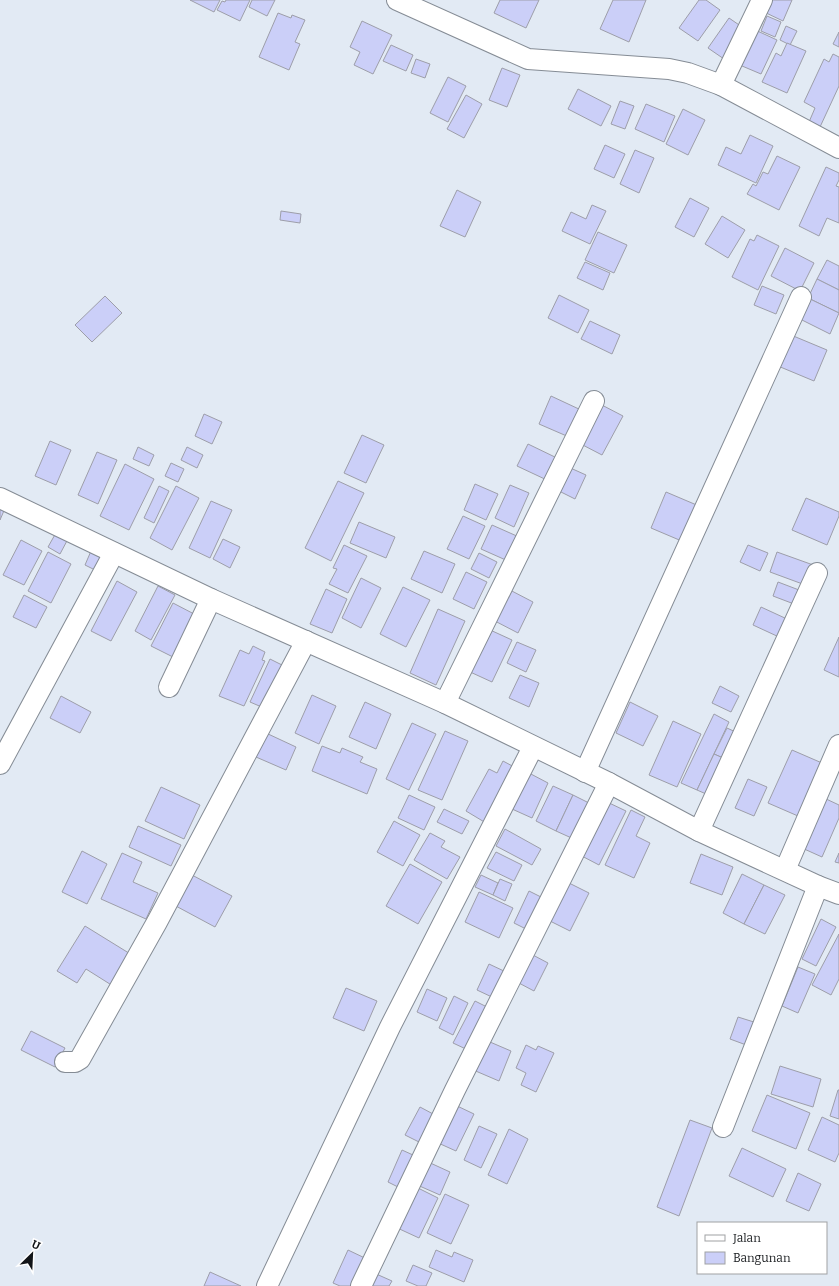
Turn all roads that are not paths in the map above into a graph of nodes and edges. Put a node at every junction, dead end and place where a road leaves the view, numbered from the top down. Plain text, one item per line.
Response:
1 (397, 0) edge
2 (762, 0) edge
3 (721, 85) junction
4 (839, 148) edge
5 (801, 297) dead end
6 (594, 401) dead end
7 (0, 498) edge
8 (114, 553) junction
9 (817, 573) dead end
10 (211, 599) junction
11 (306, 641) junction
12 (169, 688) dead end
13 (445, 703) junction
14 (839, 745) edge
15 (533, 747) junction
16 (0, 764) edge
17 (585, 772) junction
18 (609, 783) junction
19 (699, 831) junction
20 (785, 870) junction
21 (818, 886) junction
22 (839, 894) edge
23 (65, 1062) dead end
24 (723, 1128) dead end
25 (267, 1286) edge
26 (361, 1286) edge

1 - 3 street
2 - 3 street
3 - 4 street
5 - 17 street
6 - 13 street
7 - 8 street
8 - 10 street
8 - 16 street
9 - 19 street
10 - 11 street
10 - 12 street
11 - 13 street
11 - 23 street
13 - 15 street
14 - 20 street
15 - 17 street
15 - 25 street
17 - 18 street
18 - 19 street
18 - 26 street
19 - 20 street
20 - 21 street
21 - 22 street
21 - 24 street

